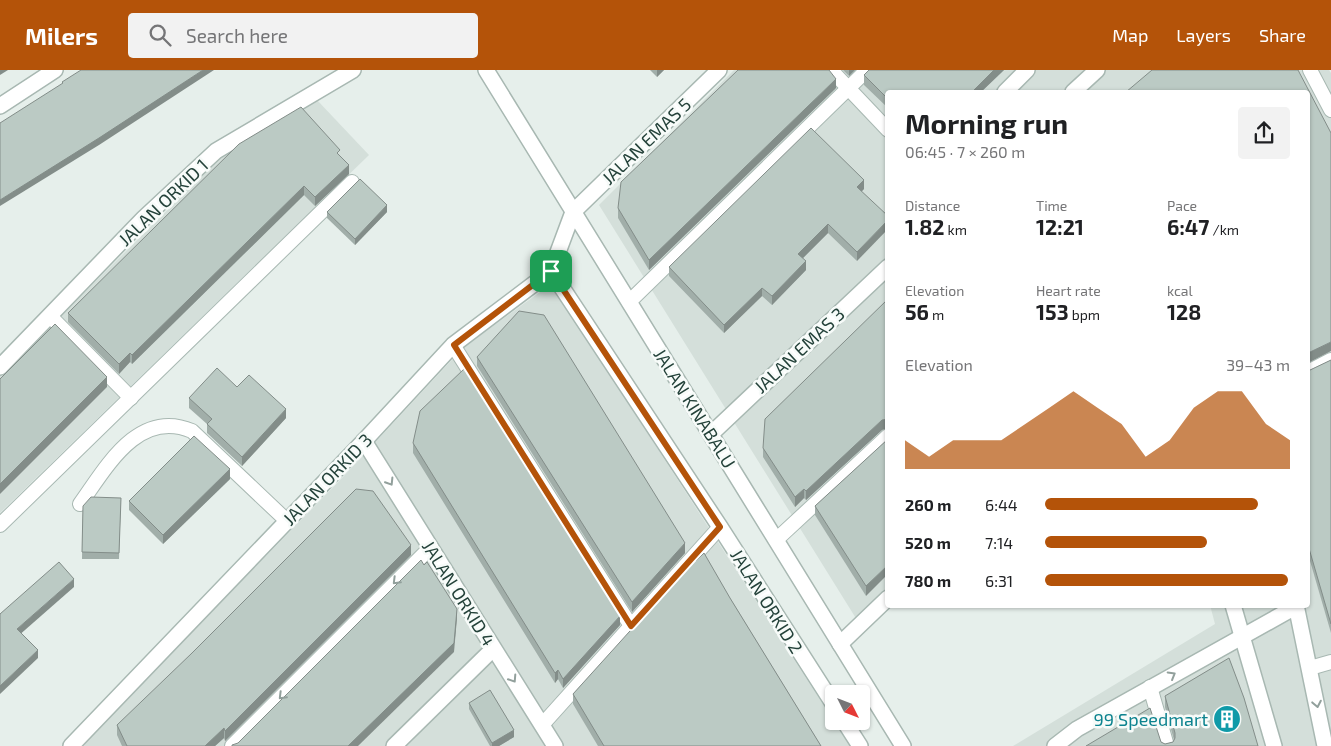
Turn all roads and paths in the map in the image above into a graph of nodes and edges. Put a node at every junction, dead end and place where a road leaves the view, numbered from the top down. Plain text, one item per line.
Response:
1 (55, 70) edge
2 (353, 70) edge
3 (486, 70) edge
4 (719, 70) edge
5 (831, 70) edge
6 (867, 70) edge
7 (1027, 70) edge
8 (1097, 70) edge
9 (1310, 70) edge
10 (849, 88) junction
11 (1007, 90) edge
12 (1080, 90) edge
13 (0, 106) edge
14 (1331, 110) edge
15 (885, 127) edge
16 (352, 182) dead end
17 (574, 212) junction
18 (885, 270) edge
19 (551, 271) junction
20 (629, 302) junction
21 (50, 316) junction
22 (454, 345) junction
23 (1331, 360) edge
24 (0, 367) edge
25 (1310, 371) edge
26 (131, 398) junction
27 (710, 434) junction
28 (885, 439) edge
29 (364, 441) junction
30 (80, 504) dead end
31 (287, 521) junction
32 (0, 525) edge
33 (720, 527) junction
34 (776, 540) junction
35 (431, 546) junction
36 (885, 601) edge
37 (1234, 608) edge
38 (1291, 608) edge
39 (1297, 608) edge
40 (631, 626) junction
41 (1242, 635) junction
42 (840, 644) junction
43 (493, 649) junction
44 (1331, 662) edge
45 (1310, 668) junction
46 (1150, 688) junction
47 (825, 691) edge
48 (542, 725) junction
49 (850, 730) edge
50 (73, 746) edge
51 (232, 746) edge
52 (394, 746) edge
53 (555, 746) edge
54 (860, 746) edge
55 (903, 746) edge
56 (1056, 746) edge
57 (1167, 746) edge
58 (1274, 746) edge
59 (1325, 746) edge

1 - 13 street
2 - 21 street, JALAN ORKID 1
3 - 17 street, JALAN KINABALU
4 - 17 street, JALAN EMAS 5
5 - 10 lane
6 - 10 lane
7 - 11 street
8 - 12 street
9 - 14 lane
10 - 15 lane
10 - 20 lane
16 - 26 lane
17 - 19 street
17 - 20 street, JALAN KINABALU
18 - 27 street, JALAN EMAS 3
19 - 22 street, JALAN ORKID 3
19 - 33 street, JALAN ORKID 2
20 - 27 street, JALAN KINABALU
21 - 24 street, JALAN ORKID 1
21 - 26 lane
22 - 29 street, JALAN ORKID 3
22 - 40 lane
23 - 25 lane
26 - 32 lane
27 - 34 street, JALAN KINABALU
28 - 34 lane
29 - 31 street, JALAN ORKID 3
29 -> 35 street, JALAN ORKID 4
30 - 31 lane
31 - 50 street, JALAN ORKID 3
33 - 40 lane
33 - 47 street, JALAN ORKID 2
34 - 42 street, JALAN KINABALU
35 - 43 street, JALAN ORKID 4
35 -> 51 lane
36 - 42 street
37 - 41 street
38 - 41 street
39 - 45 street
40 - 48 lane
46 -> 41 street
41 - 58 street
42 - 55 street, JALAN KINABALU
43 -> 48 street, JALAN ORKID 4
43 - 52 street
44 - 45 lane
45 -> 59 street
46 - 56 street
46 - 57 lane
48 - 53 street, JALAN ORKID 4
49 - 54 street

